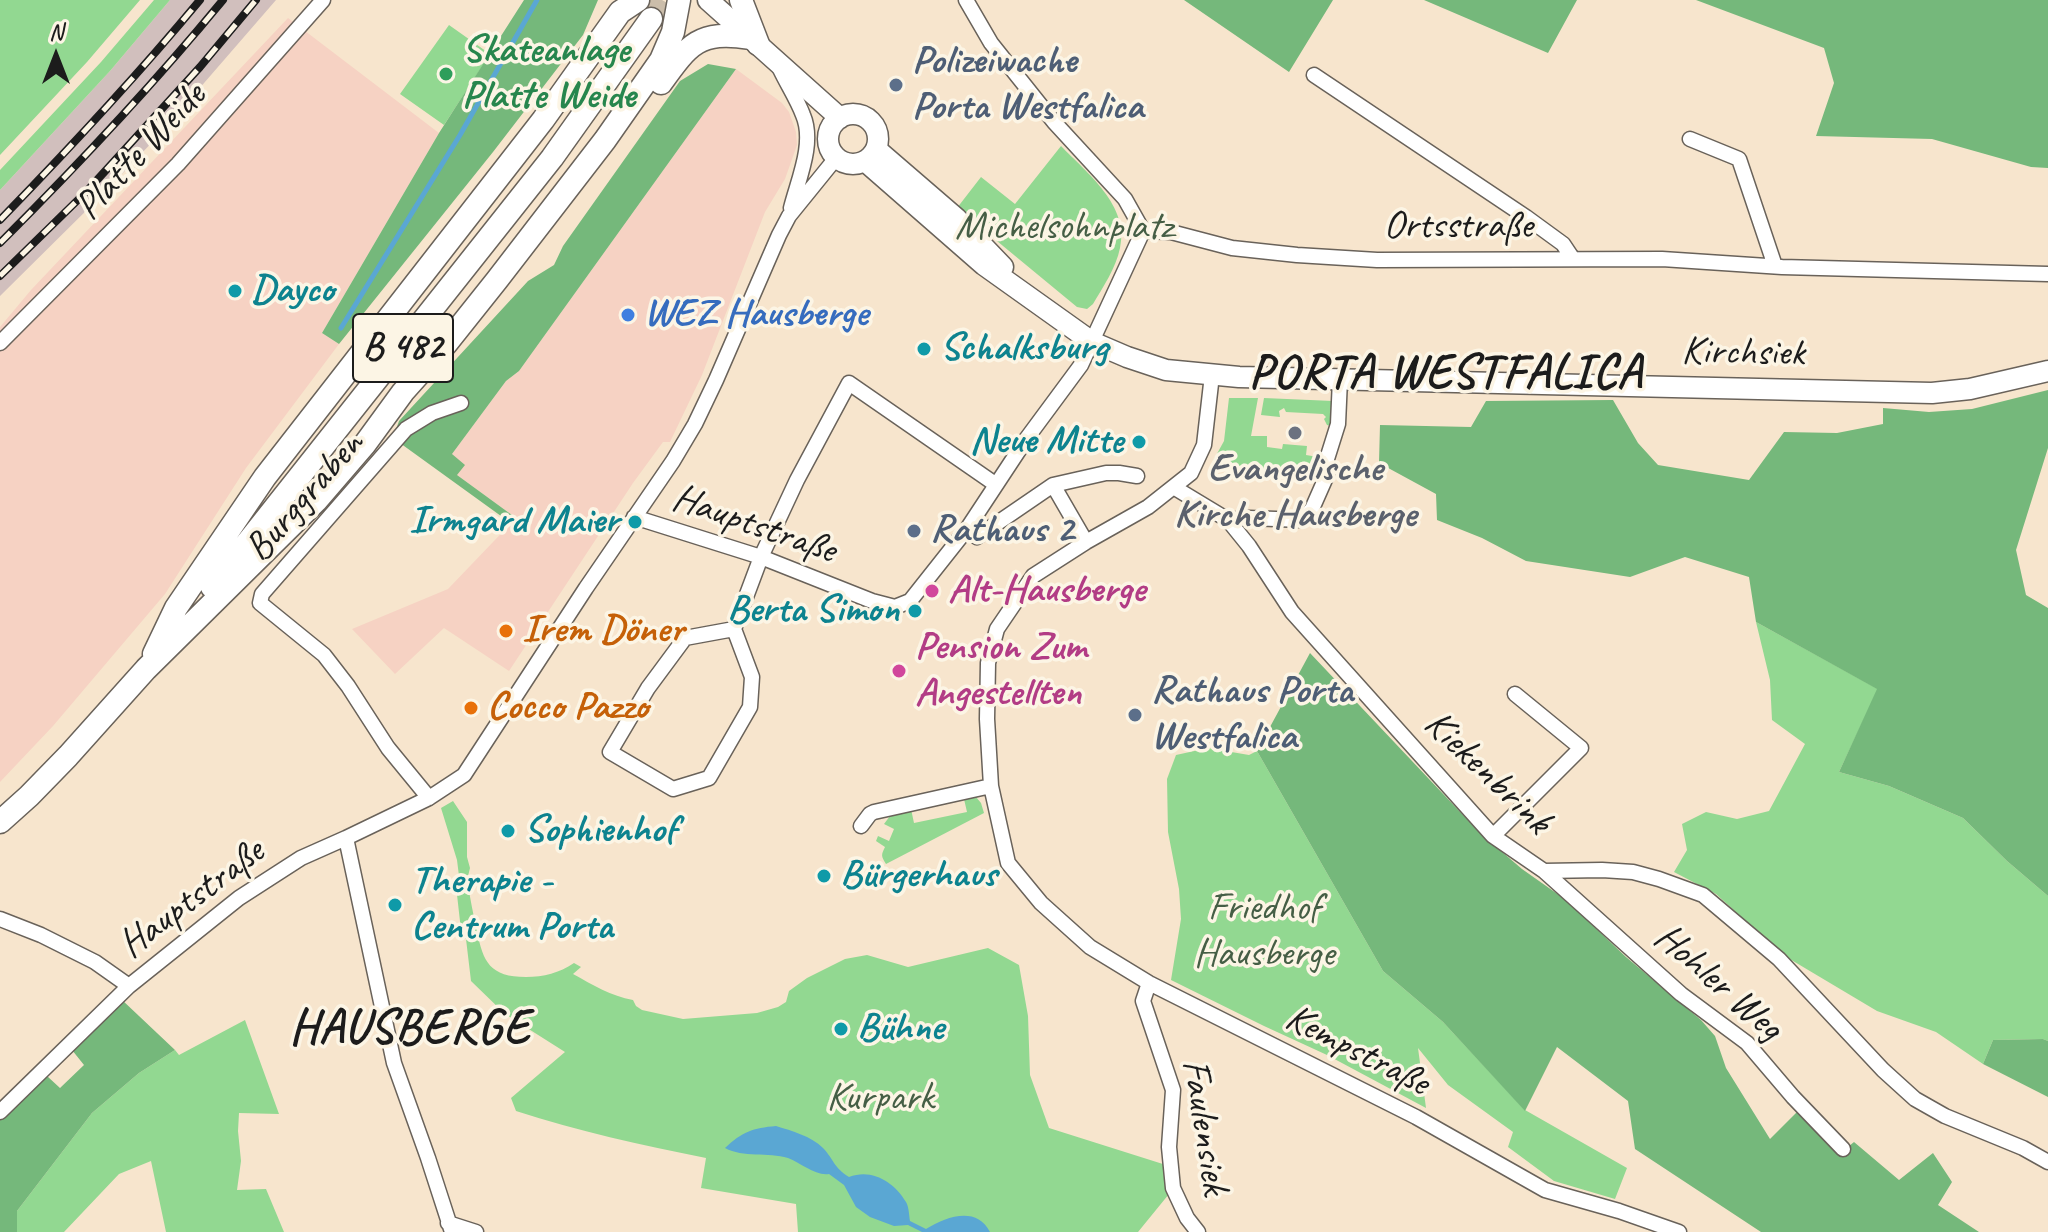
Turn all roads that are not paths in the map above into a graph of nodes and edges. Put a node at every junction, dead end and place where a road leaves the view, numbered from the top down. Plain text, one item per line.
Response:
1 (323, 0) edge
2 (679, 0) edge
3 (708, 0) edge
4 (741, 0) edge
5 (966, 0) edge
6 (626, 4) edge
7 (651, 19) tunnel mouth
8 (761, 47) junction
9 (1314, 75) dead end
10 (840, 118) junction
11 (1690, 139) dead end
12 (605, 140) junction
13 (871, 155) junction
14 (836, 158) junction
15 (789, 216) junction
16 (1143, 231) junction
17 (1573, 259) junction
18 (1775, 266) junction
19 (2048, 274) edge
20 (1092, 342) junction
21 (0, 343) edge
22 (2048, 371) edge
23 (1212, 375) junction
24 (1340, 379) junction
25 (461, 403) dead end
26 (1137, 476) dead end
27 (995, 484) junction
28 (1053, 485) junction
29 (1175, 488) junction
30 (634, 517) junction
31 (1228, 520) junction
32 (967, 529) junction
33 (1086, 542) junction
34 (761, 557) junction
35 (734, 629) junction
36 (146, 669) junction
37 (1515, 694) dead end
38 (991, 786) junction
39 (429, 798) junction
40 (0, 822) edge
41 (861, 826) dead end
42 (1493, 836) junction
43 (346, 838) junction
44 (1544, 871) junction
45 (0, 919) edge
46 (1149, 983) junction
47 (129, 986) junction
48 (0, 1112) edge
49 (1843, 1149) dead end
50 (2048, 1162) edge
51 (450, 1228) edge
52 (476, 1232) edge
53 (1198, 1232) edge
54 (1679, 1232) edge

1 - 21 street, Platte Weide
2 - 12 main road
3 - 8 main road
4 - 8 main road
5 - 16 street
6 - 36 main road
7 - 36 main road, B 482
8 - 10 main road
8 - 12 main road
8 - 15 street
9 - 17 street
10 - 13 main road
10 - 14 main road
11 - 18 street
12 - 36 main road
13 - 14 main road
13 - 20 main road, Kirchsiek
14 - 15 street
15 - 30 street
16 - 17 street, Ortsstraße
16 - 20 street, Hauptstraße
17 - 18 street, Ortsstraße
18 - 19 street, Ortsstraße
20 - 23 main road, Kirchsiek
20 - 27 street, Hauptstraße
22 - 24 main road, Kirchsiek
23 - 24 main road, Kirchsiek
23 - 29 street, Kempstraße
24 - 31 street
25 - 39 street, Burggraben
26 - 28 street
27 - 32 street, Hauptstraße
27 - 34 street
28 - 32 street
28 - 33 street
29 - 31 street, Kiekenbrink
29 - 33 street, Kempstraße
30 - 34 street, Hauptstraße
30 - 39 street, Hauptstraße
31 - 42 street, Kiekenbrink
32 - 34 street, Hauptstraße
33 - 38 street, Kempstraße
34 - 35 street
35 - 35 street
36 - 40 main road, B 482
37 - 42 street
38 - 41 street
38 - 46 street, Kempstraße
39 - 43 street, Hauptstraße
42 - 44 street, Kiekenbrink
43 - 47 street, Hauptstraße
43 - 51 street
44 - 49 street, Hohler Weg
44 - 50 street, Kiekenbrink
45 - 47 street
46 - 53 street, Faulensiek
46 - 54 street, Kempstraße
47 - 48 street, Hauptstraße
51 - 52 street

